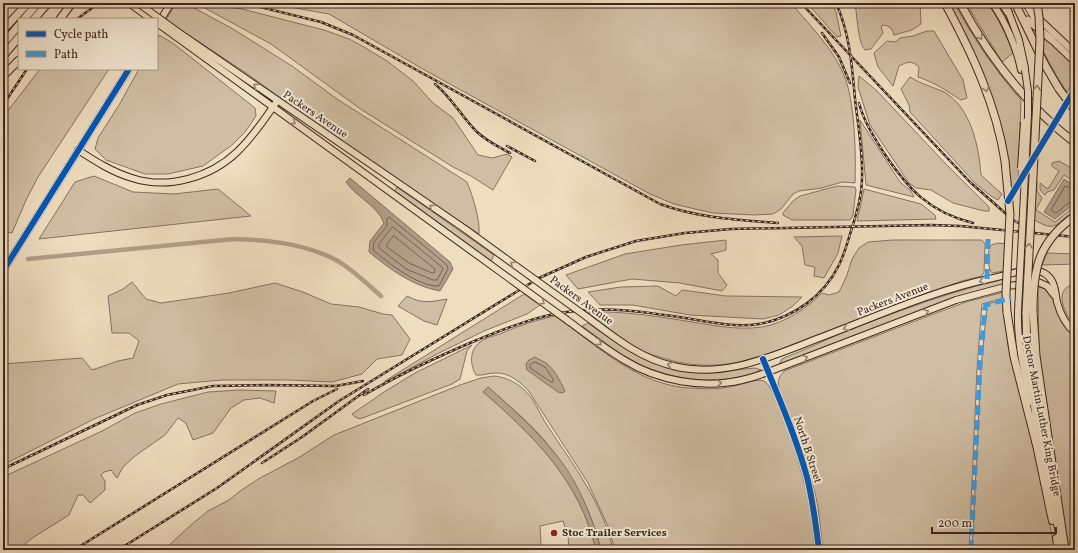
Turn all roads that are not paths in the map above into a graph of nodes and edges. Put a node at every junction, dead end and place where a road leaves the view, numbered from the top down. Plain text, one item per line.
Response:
1 (28, 3) edge
2 (38, 3) edge
3 (48, 3) edge
4 (72, 3) edge
5 (129, 3) edge
6 (138, 3) edge
7 (171, 3) edge
8 (945, 3) edge
9 (960, 3) edge
10 (1003, 3) edge
11 (1015, 3) edge
12 (1025, 3) edge
13 (1030, 3) edge
14 (1037, 3) edge
15 (993, 4) edge
16 (1008, 12) joint
17 (25, 18) edge
18 (35, 18) edge
19 (61, 18) edge
20 (150, 18) edge
21 (156, 18) edge
22 (158, 19) edge
23 (1028, 20) tunnel mouth
24 (158, 22) edge
25 (158, 25) edge
26 (18, 26) edge
27 (3, 30) edge
28 (176, 34) junction
29 (18, 38) edge
30 (1050, 39) junction
31 (3, 44) edge
32 (1075, 53) edge
33 (3, 56) edge
34 (18, 61) edge
35 (1075, 62) edge
36 (128, 70) edge
37 (1023, 70) junction
38 (3, 76) edge
39 (1075, 89) edge
40 (277, 101) junction
41 (273, 107) junction
42 (1075, 110) edge
43 (1075, 143) edge
44 (78, 150) junction
45 (1008, 200) dead end
46 (1075, 216) edge
47 (3, 271) edge
48 (1057, 300) junction
49 (1016, 312) junction
50 (1075, 333) edge
51 (763, 359) junction
52 (768, 372) junction
53 (1036, 443) joint
54 (1042, 453) joint
55 (819, 550) edge
56 (1058, 550) edge
57 (1064, 550) edge

1 - 27 highway
2 - 17 highway
3 - 18 highway
4 - 19 highway
5 - 20 main road
6 - 21 main road, Packers Avenue, bridge
7 - 24 main road
8 -> 49 highway, bridge
9 -> 43 highway
10 - 16 highway
11 - 42 highway, bridge
12 - 30 street
13 - 32 main road
49 -> 14 highway, bridge
15 - 37 main road
16 - 37 main road
22 - 28 main road, Packers Avenue, bridge
23 - 30 highway
25 - 28 main road, Packers Avenue, bridge
26 - 31 highway
40 -> 28 main road, Packers Avenue
28 - 41 main road, Packers Avenue
29 - 33 highway
30 - 35 main road
34 - 38 highway
36 - 44 main road
37 - 49 main road, bridge
39 - 45 street, bridge
40 - 41 main road
51 -> 40 main road, Packers Avenue, bridge
41 - 44 main road
41 -> 52 main road, Packers Avenue, bridge
44 - 47 main road
46 - 57 highway, bridge
48 - 50 main road, Packers Avenue
48 -> 51 main road, Packers Avenue
52 -> 48 main road, Packers Avenue
49 - 53 highway
49 - 54 highway
51 - 52 street, North B Street
52 - 55 street, North B Street
53 - 56 main road, Doctor Martin Luther King Bridge
54 - 57 main road, Doctor Martin Luther King Bridge

